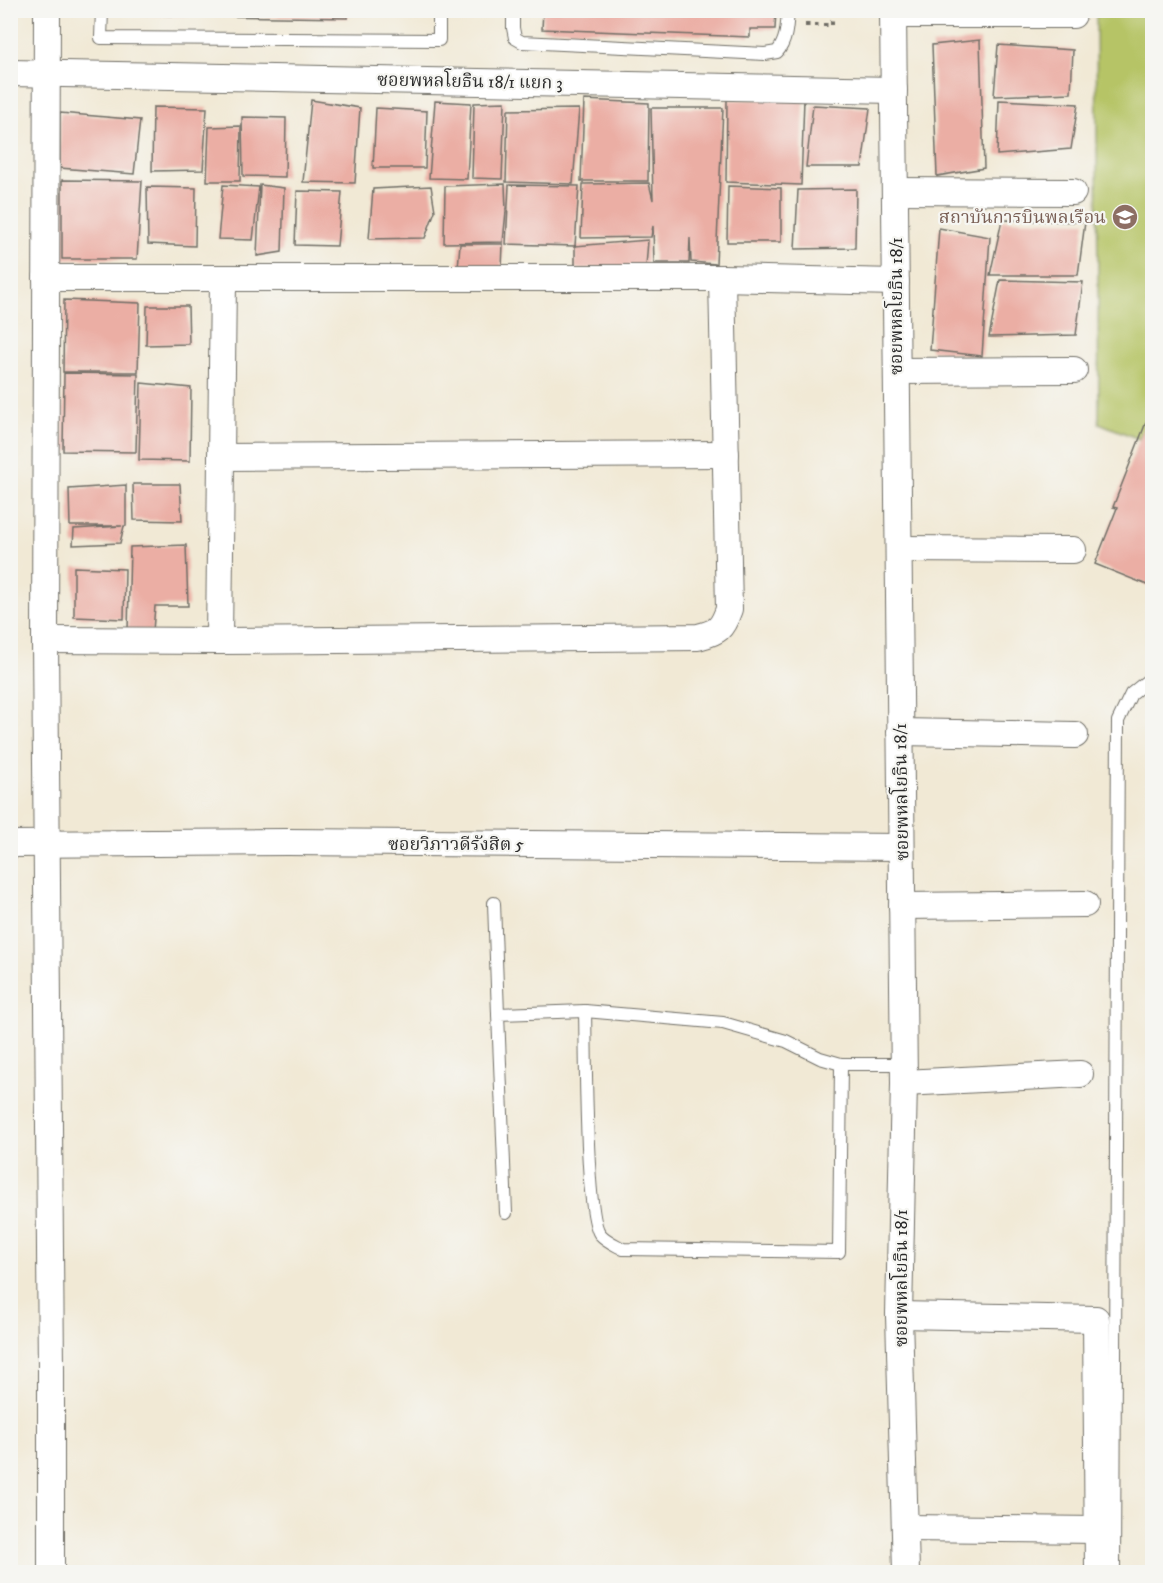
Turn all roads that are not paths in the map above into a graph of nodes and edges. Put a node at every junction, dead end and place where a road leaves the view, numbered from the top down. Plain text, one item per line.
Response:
1 (47, 10) edge
2 (102, 10) edge
3 (439, 10) edge
4 (513, 10) edge
5 (788, 10) edge
6 (893, 13) edge
7 (1073, 15) dead end
8 (10, 73) edge
9 (47, 74) junction
10 (894, 90) junction
11 (895, 191) junction
12 (1073, 192) dead end
13 (46, 278) junction
14 (722, 278) junction
15 (223, 279) junction
16 (896, 282) junction
17 (897, 370) junction
18 (1074, 370) dead end
19 (726, 454) junction
20 (221, 457) junction
21 (899, 549) junction
22 (1073, 550) dead end
23 (45, 640) junction
24 (219, 641) junction
25 (1152, 677) edge
26 (900, 732) junction
27 (1075, 735) dead end
28 (10, 844) edge
29 (46, 844) junction
30 (901, 847) junction
31 (494, 903) dead end
32 (1085, 904) dead end
33 (902, 906) junction
34 (585, 1011) junction
35 (498, 1014) junction
36 (841, 1064) junction
37 (903, 1074) junction
38 (1080, 1074) dead end
39 (506, 1213) dead end
40 (899, 1315) junction
41 (906, 1528) junction
42 (1098, 1530) junction
43 (51, 1572) edge
44 (906, 1572) edge
45 (1098, 1572) edge
46 (1114, 1572) edge

1 - 9 street
2 - 3 lane
4 - 5 lane
6 - 7 street
6 - 10 street, ซอยพหลโยธิน 18/1
8 - 9 street, ซอยพหลโยธิน 18/1 แยก 3
9 - 10 street, ซอยพหลโยธิน 18/1 แยก 3
9 - 13 street
10 - 11 street, ซอยพหลโยธิน 18/1
11 - 12 street
11 - 16 street, ซอยพหลโยธิน 18/1
13 - 15 street
13 - 23 street
14 - 15 street
14 - 16 street
14 - 19 street
15 - 20 street
16 - 17 street, ซอยพหลโยธิน 18/1
17 - 18 street
17 - 21 street, ซอยพหลโยธิน 18/1
19 - 20 street
19 - 24 street
20 - 24 street
21 - 22 street
21 - 26 street, ซอยพหลโยธิน 18/1
23 - 24 street
23 - 29 street
25 - 46 lane
26 - 27 street
26 - 30 street, ซอยพหลโยธิน 18/1
28 - 29 street, ซอยวิภาวดีรังสิต 5
29 - 30 street, ซอยวิภาวดีรังสิต 5
29 - 43 street
30 - 33 street, ซอยพหลโยธิน 18/1
31 - 35 lane
32 - 33 street
33 - 37 street, ซอยพหลโยธิน 18/1
34 - 35 lane
34 - 36 lane
34 - 36 lane
35 - 39 lane
36 - 37 lane
37 - 38 street
37 - 40 street, ซอยพหลโยธิน 18/1
40 - 41 street, ซอยพหลโยธิน 18/1
40 - 42 street
41 - 42 street
41 - 44 street, ซอยพหลโยธิน 18/1
42 - 45 street

